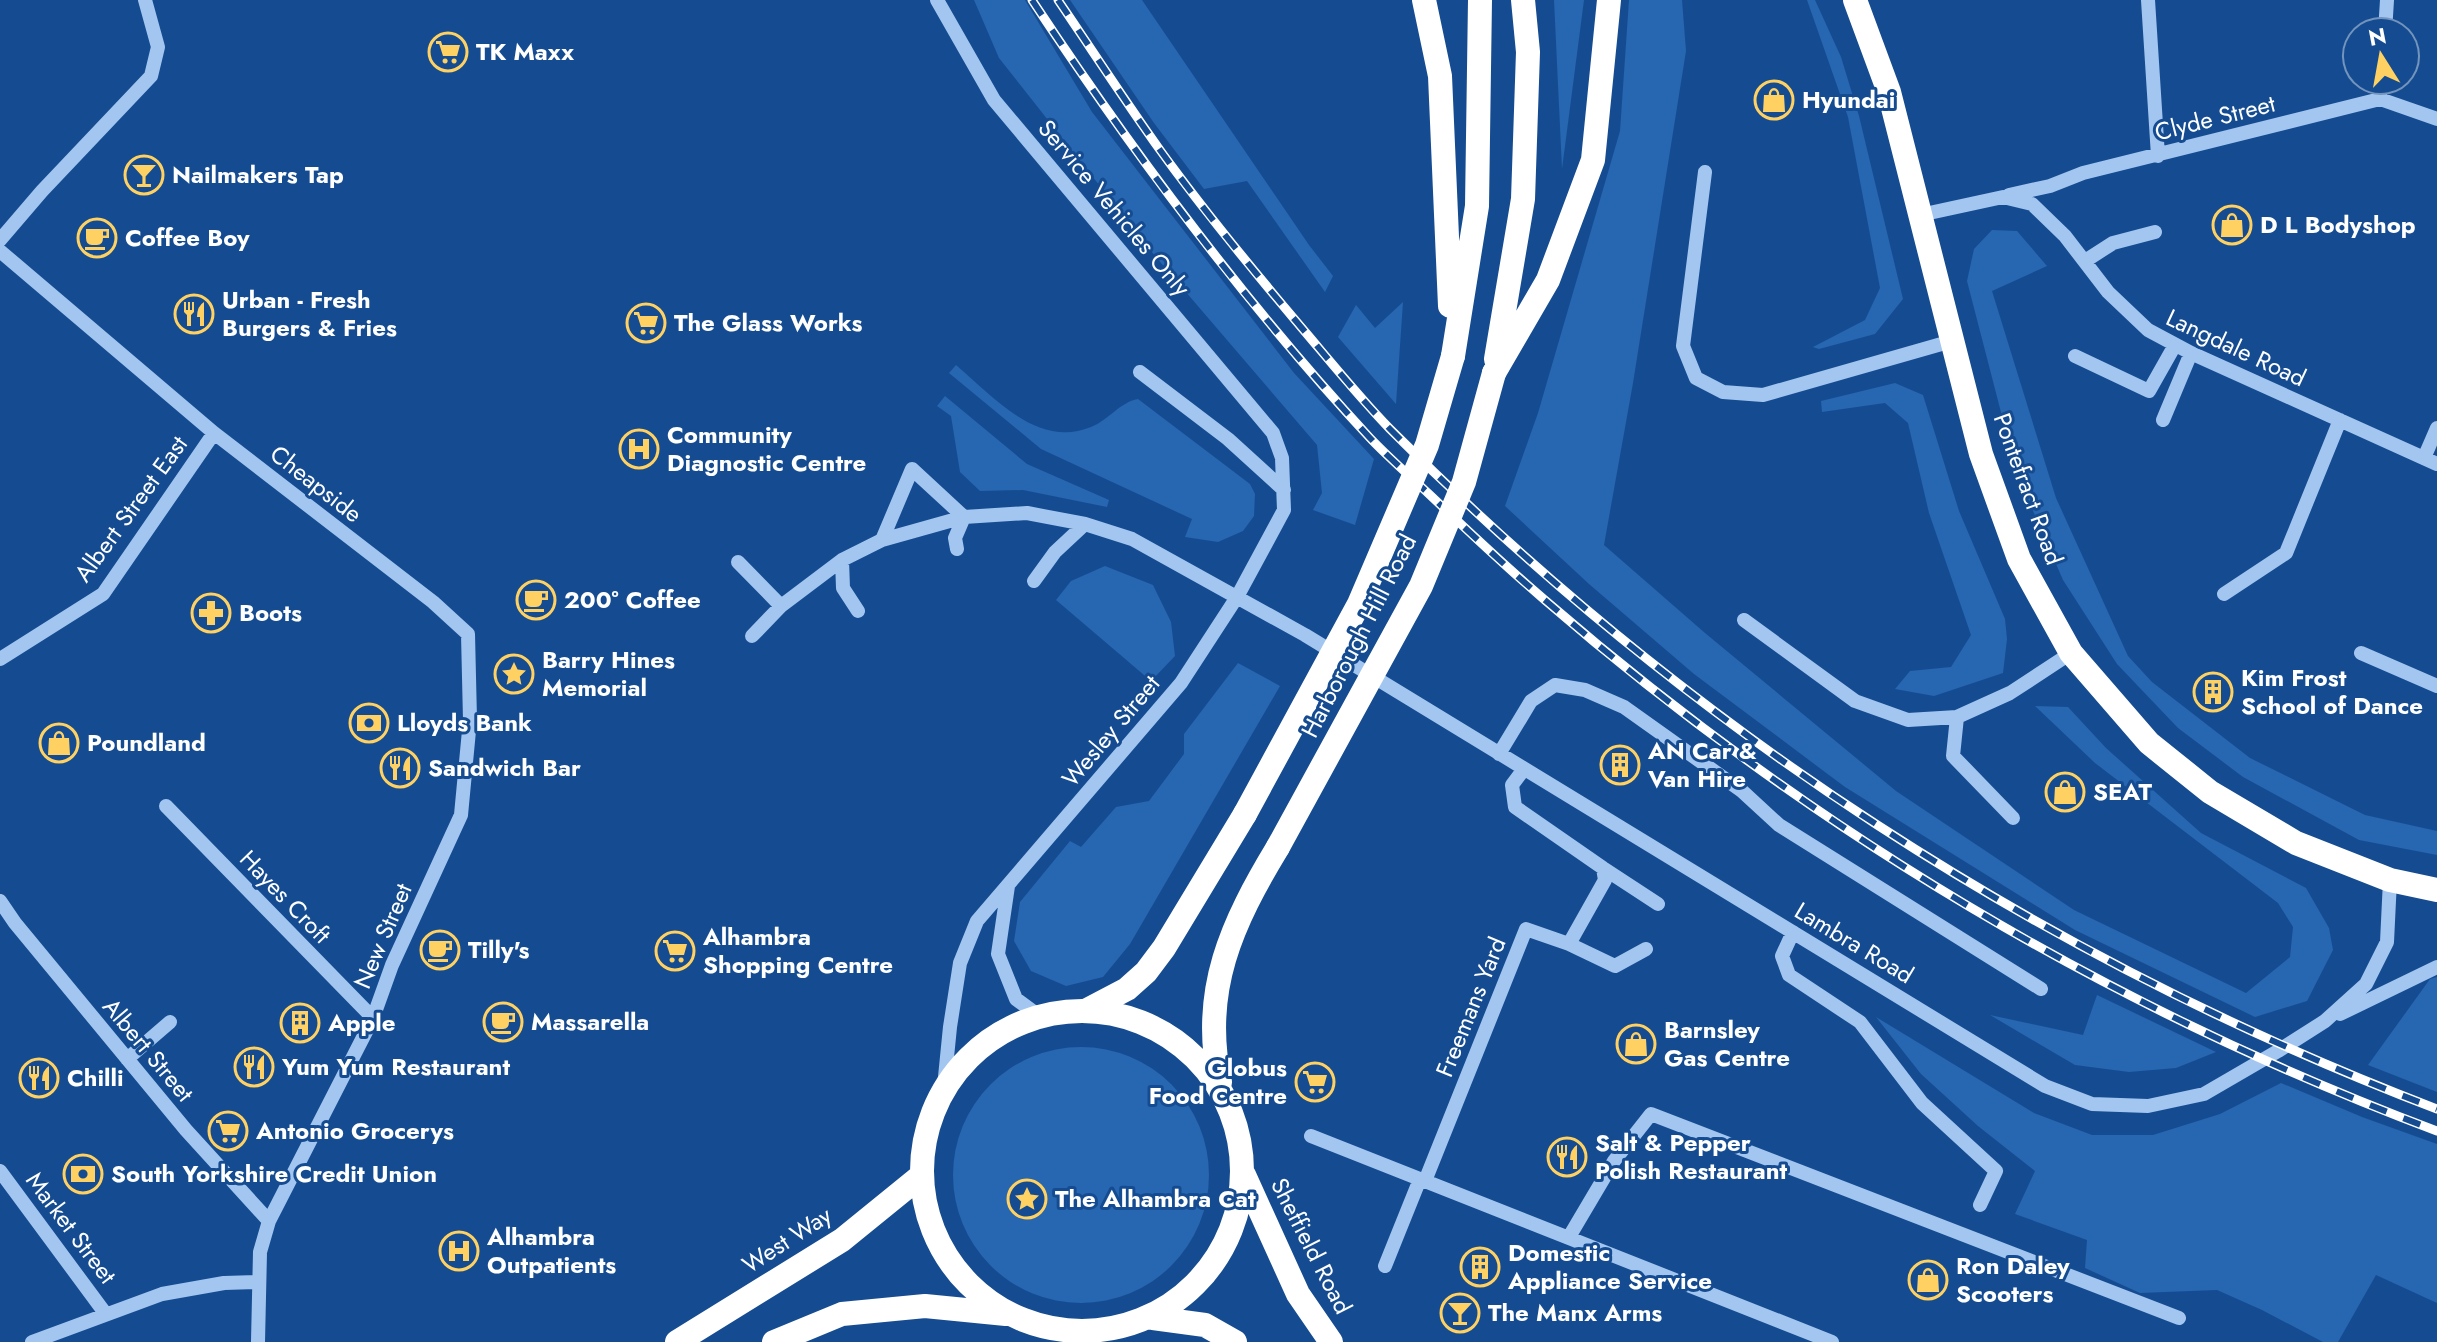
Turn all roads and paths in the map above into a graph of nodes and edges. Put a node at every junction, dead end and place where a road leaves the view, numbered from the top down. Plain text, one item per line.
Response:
1 (145, 0) edge
2 (937, 0) edge
3 (1424, 0) edge
4 (1480, 0) edge
5 (1523, 0) edge
6 (1609, 0) edge
7 (1855, 0) edge
8 (2148, 0) edge
9 (2380, 96) edge
10 (2380, 99) junction
11 (2437, 119) edge
12 (2158, 156) junction
13 (1705, 172) dead end
14 (2003, 197) junction
15 (1920, 215) junction
16 (2155, 232) dead end
17 (0, 240) edge
18 (0, 251) edge
19 (2085, 261) junction
20 (1952, 341) junction
21 (2175, 345) junction
22 (2191, 353) junction
23 (1453, 356) junction
24 (2075, 356) dead end
25 (1140, 372) dead end
26 (1494, 373) junction
27 (2163, 420) dead end
28 (2340, 420) junction
29 (2437, 428) edge
30 (214, 433) junction
31 (1273, 433) joint
32 (2431, 461) edge
33 (1284, 490) junction
34 (964, 517) junction
35 (1085, 524) junction
36 (882, 540) junction
37 (957, 549) dead end
38 (842, 560) junction
39 (738, 562) dead end
40 (1034, 581) dead end
41 (2224, 594) dead end
42 (1237, 597) junction
43 (781, 606) junction
44 (858, 611) dead end
45 (1744, 620) dead end
46 (752, 636) dead end
47 (2071, 653) junction
48 (2361, 653) dead end
49 (0, 659) edge
50 (2437, 686) edge
51 (1957, 717) junction
52 (1499, 754) junction
53 (1524, 769) junction
54 (166, 806) dead end
55 (461, 815) joint
56 (2013, 818) dead end
57 (1603, 868) junction
58 (2390, 880) junction
59 (1008, 886) junction
60 (2437, 890) edge
61 (0, 901) edge
62 (1658, 904) dead end
63 (1793, 932) junction
64 (1569, 944) junction
65 (1646, 949) dead end
66 (2437, 967) edge
67 (2041, 989) dead end
68 (1087, 1010) junction
69 (1039, 1016) junction
70 (373, 1018) junction
71 (2325, 1021) junction
72 (170, 1022) dead end
73 (127, 1059) junction
74 (944, 1087) junction
75 (1221, 1089) junction
76 (1311, 1136) dead end
77 (0, 1171) edge
78 (922, 1175) junction
79 (1244, 1175) junction
80 (1422, 1180) junction
81 (1980, 1205) dead end
82 (269, 1221) junction
83 (1569, 1237) junction
84 (1385, 1266) dead end
85 (258, 1282) junction
86 (105, 1313) junction
87 (1009, 1314) junction
88 (1153, 1318) junction
89 (2179, 1318) dead end
90 (32, 1342) edge
91 (258, 1342) edge
92 (677, 1342) edge
93 (774, 1342) edge
94 (1235, 1342) edge
95 (1331, 1342) edge
96 (1832, 1342) edge

1 - 17 street
2 - 31 street, Service Vehicles Only
3 - 23 highway
4 - 23 highway, Harborough Hill Road
5 - 26 highway, Harborough Hill Road
6 - 26 highway
7 - 15 highway, Pontefract Road
8 - 12 street
9 - 10 street
10 - 11 street
10 - 12 street, Clyde Street
12 - 14 street, Clyde Street
13 - 20 street
14 - 15 street
14 - 19 street, Langdale Road
15 - 20 highway, Pontefract Road
16 - 19 street
18 - 30 street, Cheapside
19 - 21 street, Langdale Road
20 - 47 highway, Pontefract Road
21 - 22 street, Langdale Road
21 - 24 street
22 - 27 street
22 - 28 street, Langdale Road
23 - 68 highway, Harborough Hill Road, bridge
25 - 33 street
26 - 75 highway, Harborough Hill Road, bridge
28 - 32 street, Langdale Road
28 - 41 street
29 - 32 street
30 - 49 street, Albert Street East
30 - 55 street, Cheapside
31 - 33 street, Wesley Street
33 - 42 street, Wesley Street
34 - 35 street, Lambra Road
34 - 36 street, Lambra Road
34 - 36 street
34 - 37 street
35 - 40 street
35 - 42 street, Lambra Road
36 - 38 street, Lambra Road
38 - 43 street, Lambra Road
38 - 44 street
39 - 43 street
42 - 52 street, Lambra Road
42 - 59 street, Wesley Street
43 - 46 street, Lambra Road
45 - 51 street
47 - 51 street
47 - 58 highway, Pontefract Road
48 - 50 street
51 - 56 street
52 - 53 street, Lambra Road
52 - 67 street
53 - 57 street
53 - 63 street, Lambra Road
54 - 70 street, Hayes Croft
55 - 70 street, New Street
57 - 62 street
57 - 64 street
58 - 60 highway, Pontefract Road
58 - 71 street, Lambra Road
59 - 69 street
59 - 74 street, Wesley Street
61 - 73 street, Albert Street
63 - 71 street, Lambra Road
63 - 81 street
64 - 65 street, Freemans Yard
64 - 80 street, Freemans Yard
66 - 71 street
68 - 69 highway
68 - 75 highway
69 - 74 highway
70 - 82 street, New Street
72 - 73 street
73 - 82 street, Albert Street
74 - 78 highway
75 - 79 highway
76 - 80 street
77 - 86 street, Market Street
78 - 87 highway
78 - 92 highway, West Way
79 - 88 highway
79 - 95 highway, Sheffield Road
80 - 83 street
80 - 84 street
82 - 85 street, New Street
83 - 89 street
83 - 96 street
85 - 86 street
85 - 91 street, New Street
86 - 90 street
87 - 88 highway
87 - 93 highway
88 - 94 highway

